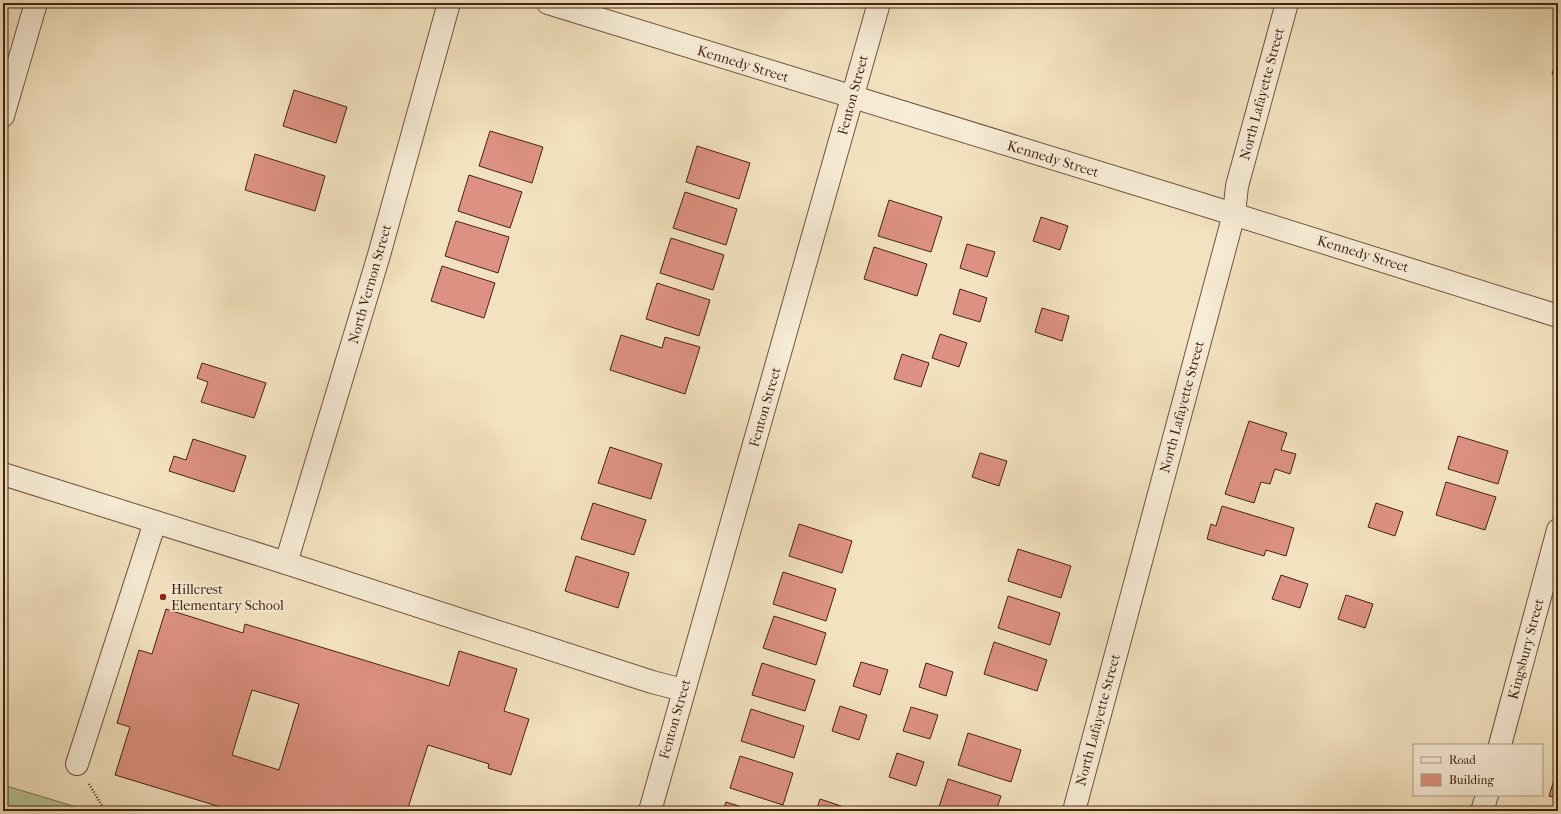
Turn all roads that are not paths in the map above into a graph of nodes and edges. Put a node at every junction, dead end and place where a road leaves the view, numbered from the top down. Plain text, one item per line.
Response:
1 (36, 3) edge
2 (449, 3) edge
3 (548, 3) edge
4 (879, 3) edge
5 (1287, 3) edge
6 (853, 97) junction
7 (3, 116) edge
8 (1234, 214) junction
9 (1558, 316) edge
10 (3, 474) edge
11 (155, 522) junction
12 (1558, 530) edge
13 (286, 563) junction
14 (683, 690) junction
15 (1500, 744) edge
16 (77, 764) road end
17 (1487, 796) edge
18 (650, 811) edge
19 (1074, 811) edge
20 (1482, 811) edge

1 - 7 street
2 - 13 street, North Vernon Street
3 - 6 street, Kennedy Street
4 - 6 street, Fenton Street
5 - 8 street, North Lafayette Street
6 - 8 street, Kennedy Street
6 - 14 street, Fenton Street
8 - 9 street, Kennedy Street
8 - 19 street, North Lafayette Street
10 - 11 street
11 - 13 street
11 - 16 street
12 - 15 street, Kingsbury Street
13 - 14 street
14 - 18 street, Fenton Street
17 - 20 street

